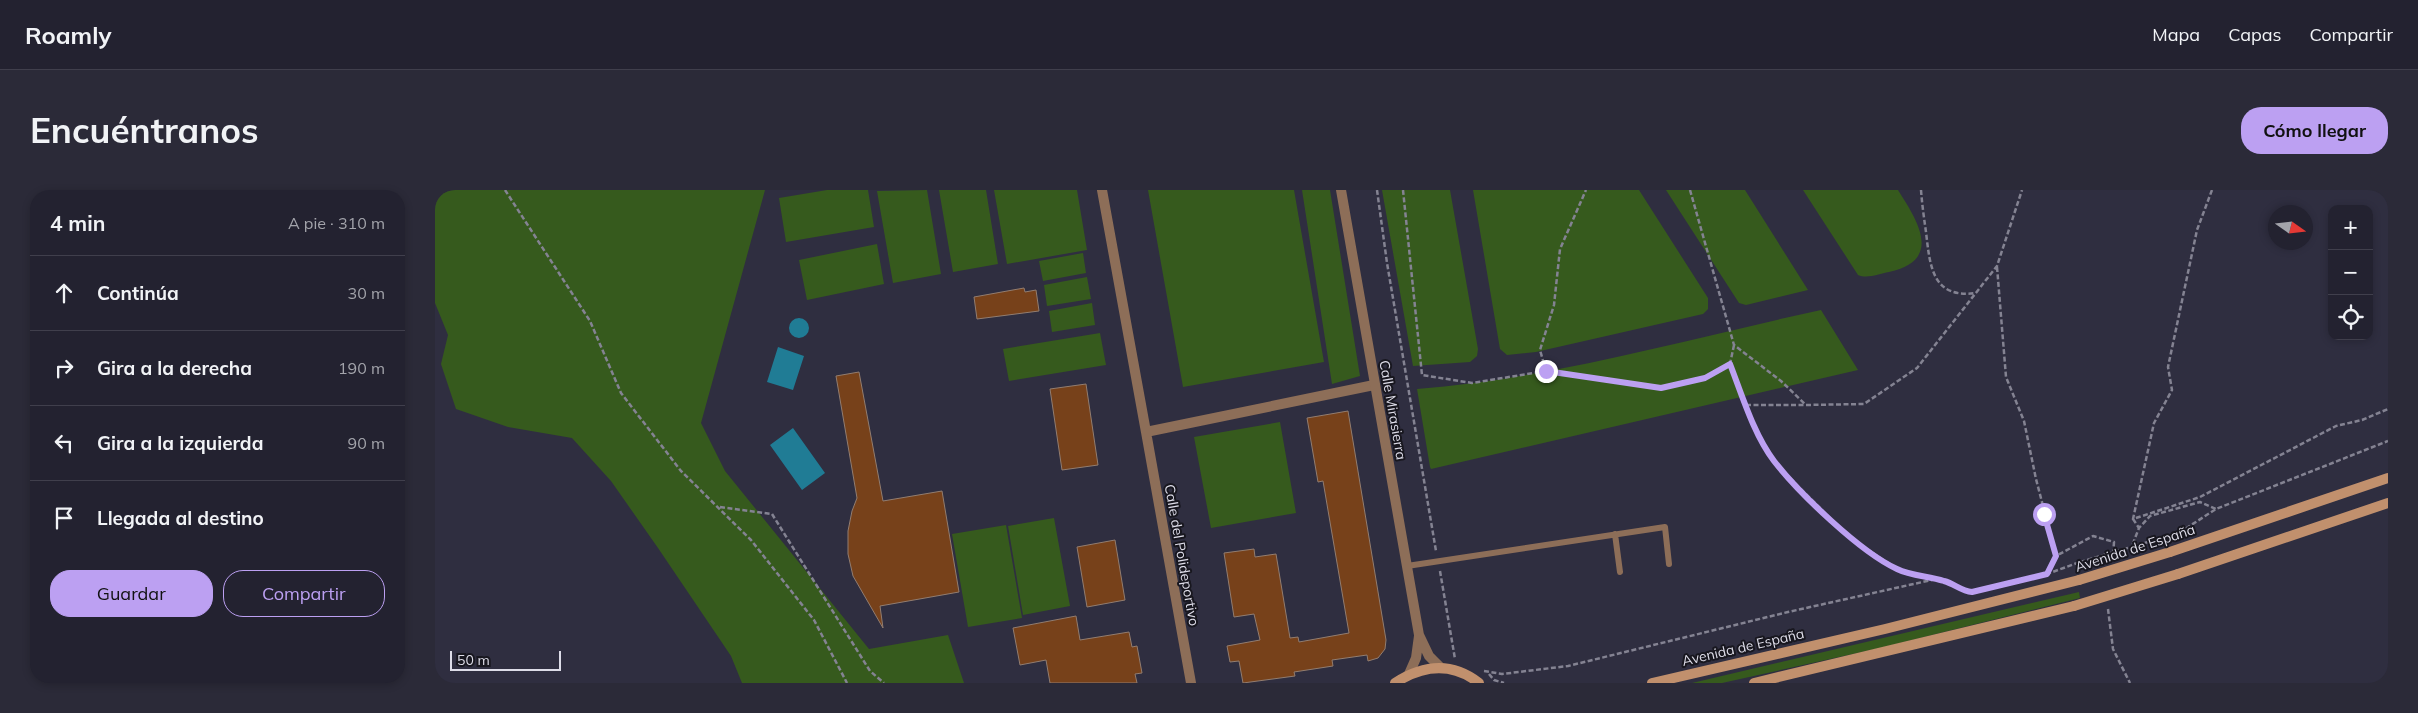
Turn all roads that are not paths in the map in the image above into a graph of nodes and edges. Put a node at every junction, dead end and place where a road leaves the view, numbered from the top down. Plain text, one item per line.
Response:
1 (1102, 190) edge
2 (1341, 190) edge
3 (1374, 385) junction
4 (1146, 432) junction
5 (2388, 478) edge
6 (2388, 503) edge
7 (1615, 534) junction
8 (1669, 564) dead end
9 (1407, 566) junction
10 (1620, 572) dead end
11 (1419, 635) junction
12 (1440, 667) junction
13 (1409, 674) junction
14 (1191, 683) edge
15 (1395, 683) edge
16 (1479, 683) edge
17 (1652, 683) edge
18 (1755, 683) edge

1 - 4 street, Calle del Polideportivo
2 - 3 street, Calle Mirasierra
3 - 4 street
3 - 9 street, Calle Mirasierra
4 - 14 street, Calle del Polideportivo
5 - 17 main road, Avenida de España, bridge
6 - 18 main road, bridge
7 - 8 lane
7 - 9 lane
7 - 10 lane
9 - 11 street, Calle Mirasierra
11 - 12 street, Calle Mirasierra
11 - 13 street, Calle Mirasierra
12 - 13 main road
12 - 16 main road
13 - 15 main road

